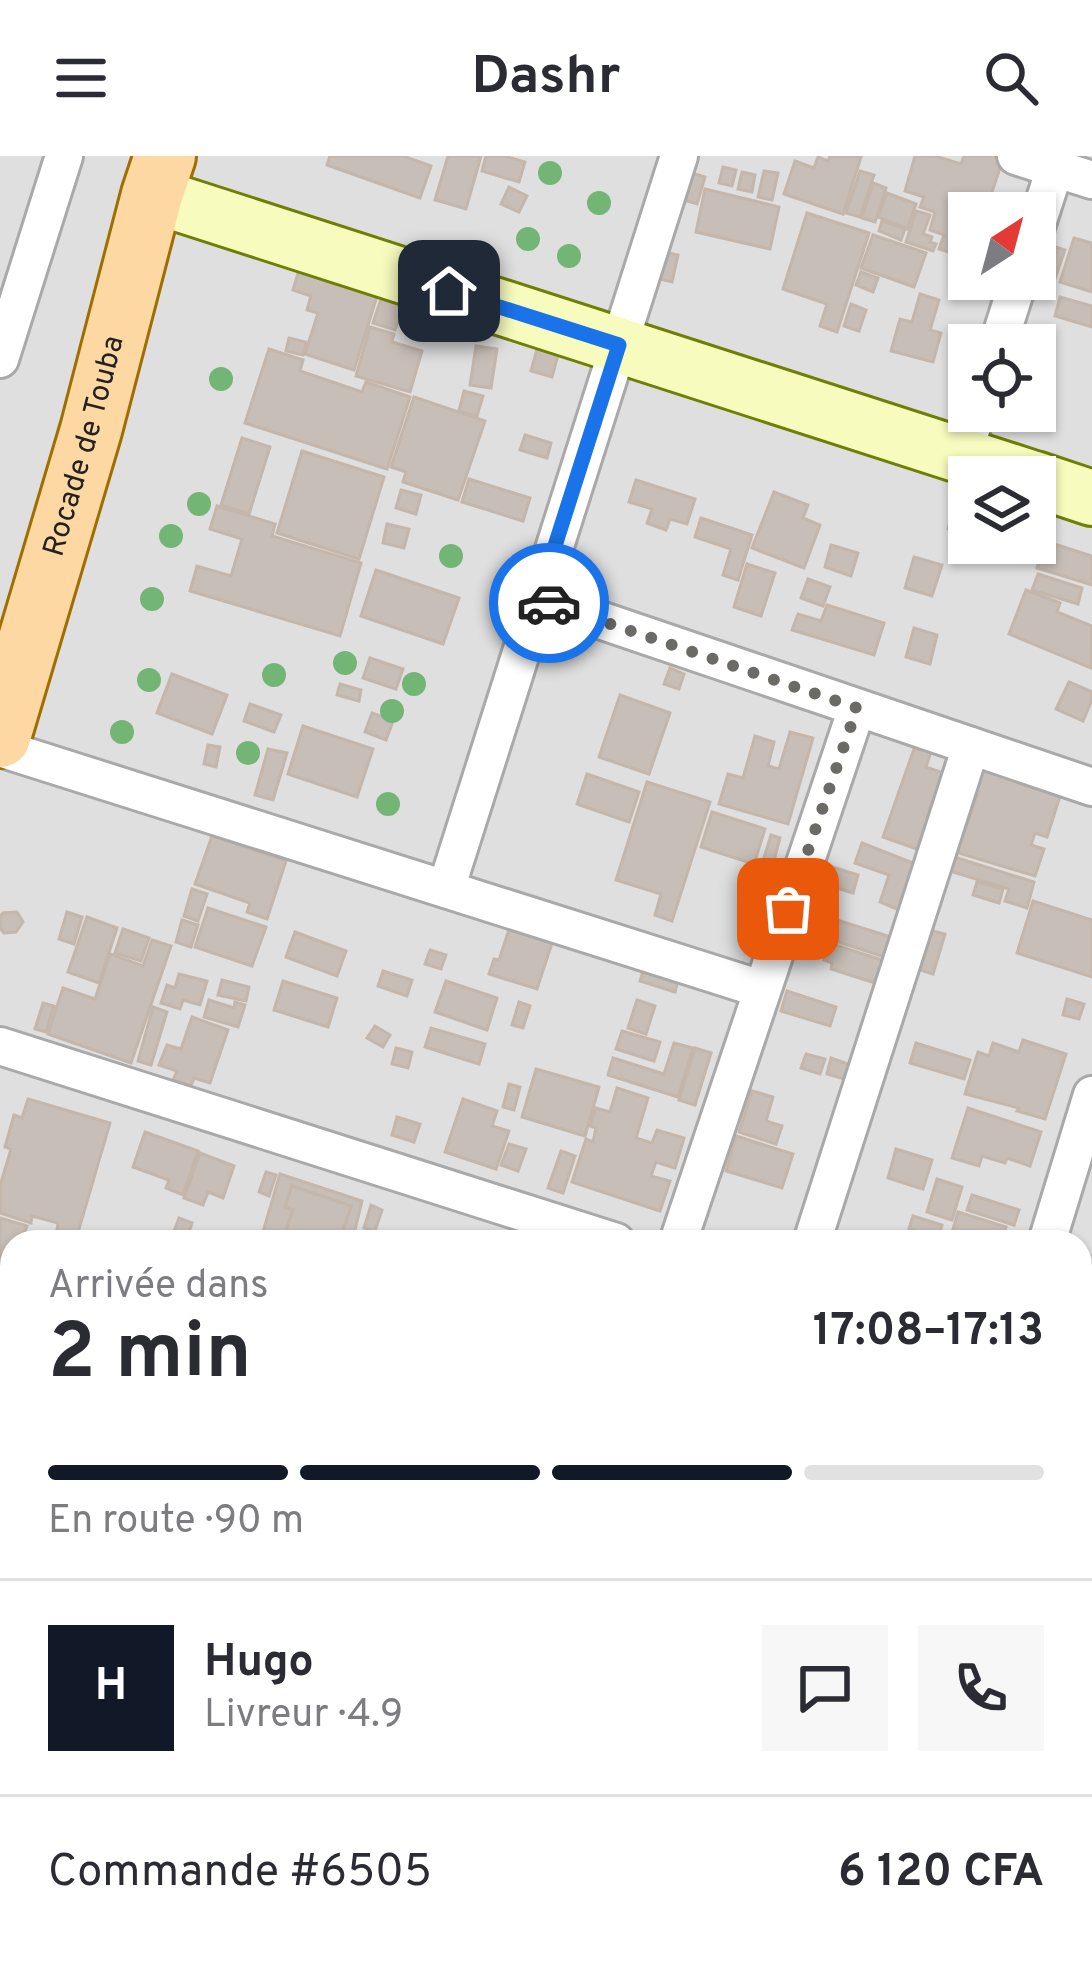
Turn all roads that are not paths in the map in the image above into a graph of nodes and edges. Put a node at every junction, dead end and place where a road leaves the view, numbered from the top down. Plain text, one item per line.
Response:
1 (64, 156) edge
2 (679, 156) edge
3 (1016, 156) edge
4 (1057, 162) edge
5 (158, 176) edge
6 (1092, 180) edge
7 (1047, 192) edge
8 (7, 308) edge
9 (619, 345) junction
10 (0, 359) edge
11 (970, 434) edge
12 (1000, 456) edge
13 (1056, 486) edge
14 (1092, 498) edge
15 (538, 599) junction
16 (18, 618) edge
17 (857, 708) junction
18 (0, 737) edge
19 (971, 746) junction
20 (0, 748) edge
21 (1092, 788) edge
22 (446, 889) junction
23 (761, 989) junction
24 (0, 1046) edge
25 (1091, 1100) edge
26 (578, 1230) edge
27 (682, 1230) edge
28 (816, 1230) edge
29 (1051, 1230) edge

1 - 8 street
2 - 9 street
3 - 4 street
4 - 6 street
4 - 7 street
5 - 9 street
5 - 16 main road, Rocade de Touba
8 - 10 street
9 - 11 street
9 - 15 street
11 - 12 street
13 - 14 street
15 - 17 street
15 - 22 street
16 - 18 main road, Rocade de Touba
17 - 19 street
17 - 23 street
19 - 21 street
19 - 28 street
20 - 22 street
22 - 23 street
23 - 27 street
24 - 26 street
25 - 29 street

